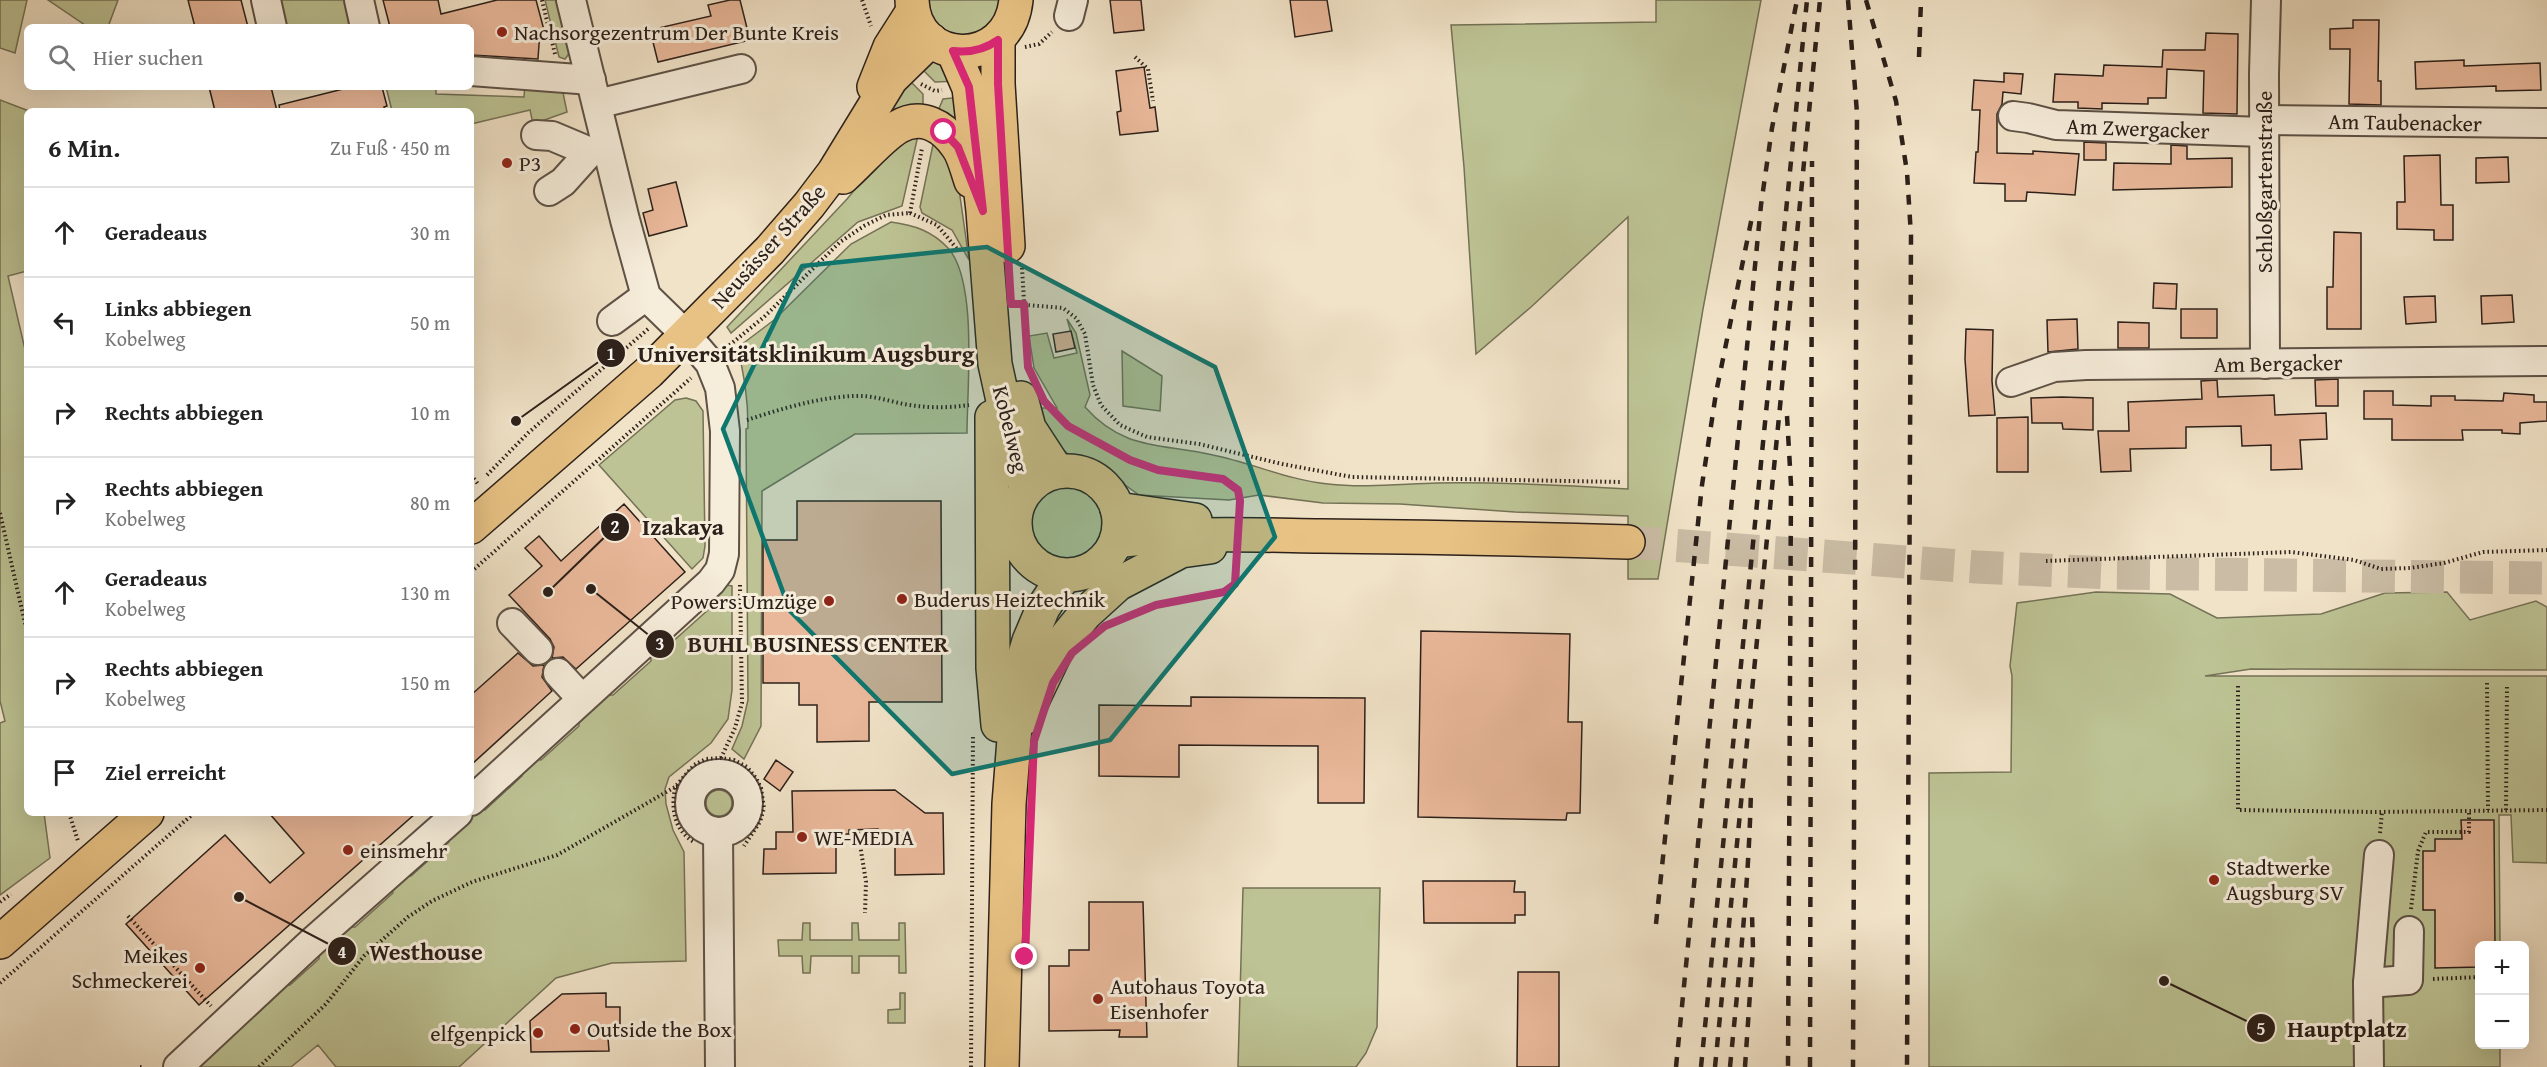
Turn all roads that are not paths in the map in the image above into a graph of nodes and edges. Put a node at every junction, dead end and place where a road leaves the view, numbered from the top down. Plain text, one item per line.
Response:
1 (266, 0) edge
2 (359, 0) edge
3 (571, 0) edge
4 (1016, 0) edge
5 (2266, 0) edge
6 (912, 6) edge
7 (271, 24) edge
8 (364, 24) edge
9 (1011, 44) junction
10 (942, 45) junction
11 (741, 69) dead end
12 (474, 72) edge
13 (594, 92) junction
14 (2013, 116) dead end
15 (863, 122) junction
16 (2547, 123) edge
17 (2264, 126) junction
18 (536, 135) dead end
19 (598, 150) junction
20 (549, 191) dead end
21 (809, 205) junction
22 (983, 211) junction
23 (641, 318) junction
24 (2547, 361) edge
25 (2265, 363) junction
26 (995, 364) junction
27 (2012, 382) dead end
28 (1057, 471) junction
29 (1027, 488) junction
30 (1117, 509) junction
31 (474, 523) edge
32 (1300, 535) junction
33 (1116, 541) junction
34 (1628, 542) tunnel mouth
35 (1030, 562) junction
36 (1064, 576) junction
37 (512, 623) dead end
38 (538, 650) dead end
39 (558, 673) dead end
40 (582, 699) junction
41 (1006, 732) junction
42 (474, 798) edge
43 (144, 816) edge
44 (453, 816) edge
45 (706, 837) junction
46 (2379, 855) dead end
47 (2409, 931) road end
48 (0, 942) edge
49 (2368, 983) junction
50 (173, 1066) edge
51 (720, 1067) edge
52 (1002, 1067) edge
53 (2369, 1067) edge

1 - 7 street
2 - 8 street
3 - 13 street
4 - 9 main road
5 - 17 street, Schloßgartenstraße
6 - 10 main road, Kobelweg
6 - 15 main road, Neusässer Straße
9 - 10 main road
9 - 28 main road, Kobelweg
10 - 15 main road, Neusässer Straße
10 - 22 main road, Kobelweg
11 - 13 street
12 - 13 street
13 - 19 street
14 - 17 street, Am Zwergacker
15 - 21 main road, Neusässer Straße
16 - 17 street, Am Taubenacker
17 - 25 street, Schloßgartenstraße
18 - 19 street
19 - 20 street
19 - 23 street
21 - 22 main road
21 - 23 main road, Neusässer Straße
22 - 26 main road, Kobelweg
23 - 31 main road, Neusässer Straße
23 - 40 street
24 - 25 street, Am Bergacker
25 - 27 street, Am Bergacker
26 - 29 main road, Kobelweg
26 - 41 main road
28 - 29 main road
28 - 30 main road
29 - 35 main road
30 - 32 main road
30 - 33 main road
32 - 33 main road
32 - 34 main road
32 - 41 main road
33 - 36 main road
35 - 36 main road
35 - 41 main road
36 - 41 main road
37 - 38 street
39 - 40 street
40 - 42 street
41 - 52 main road
43 - 48 main road
44 - 50 street
45 - 45 street
45 - 51 street
46 - 49 street
47 - 49 street
49 - 53 street

